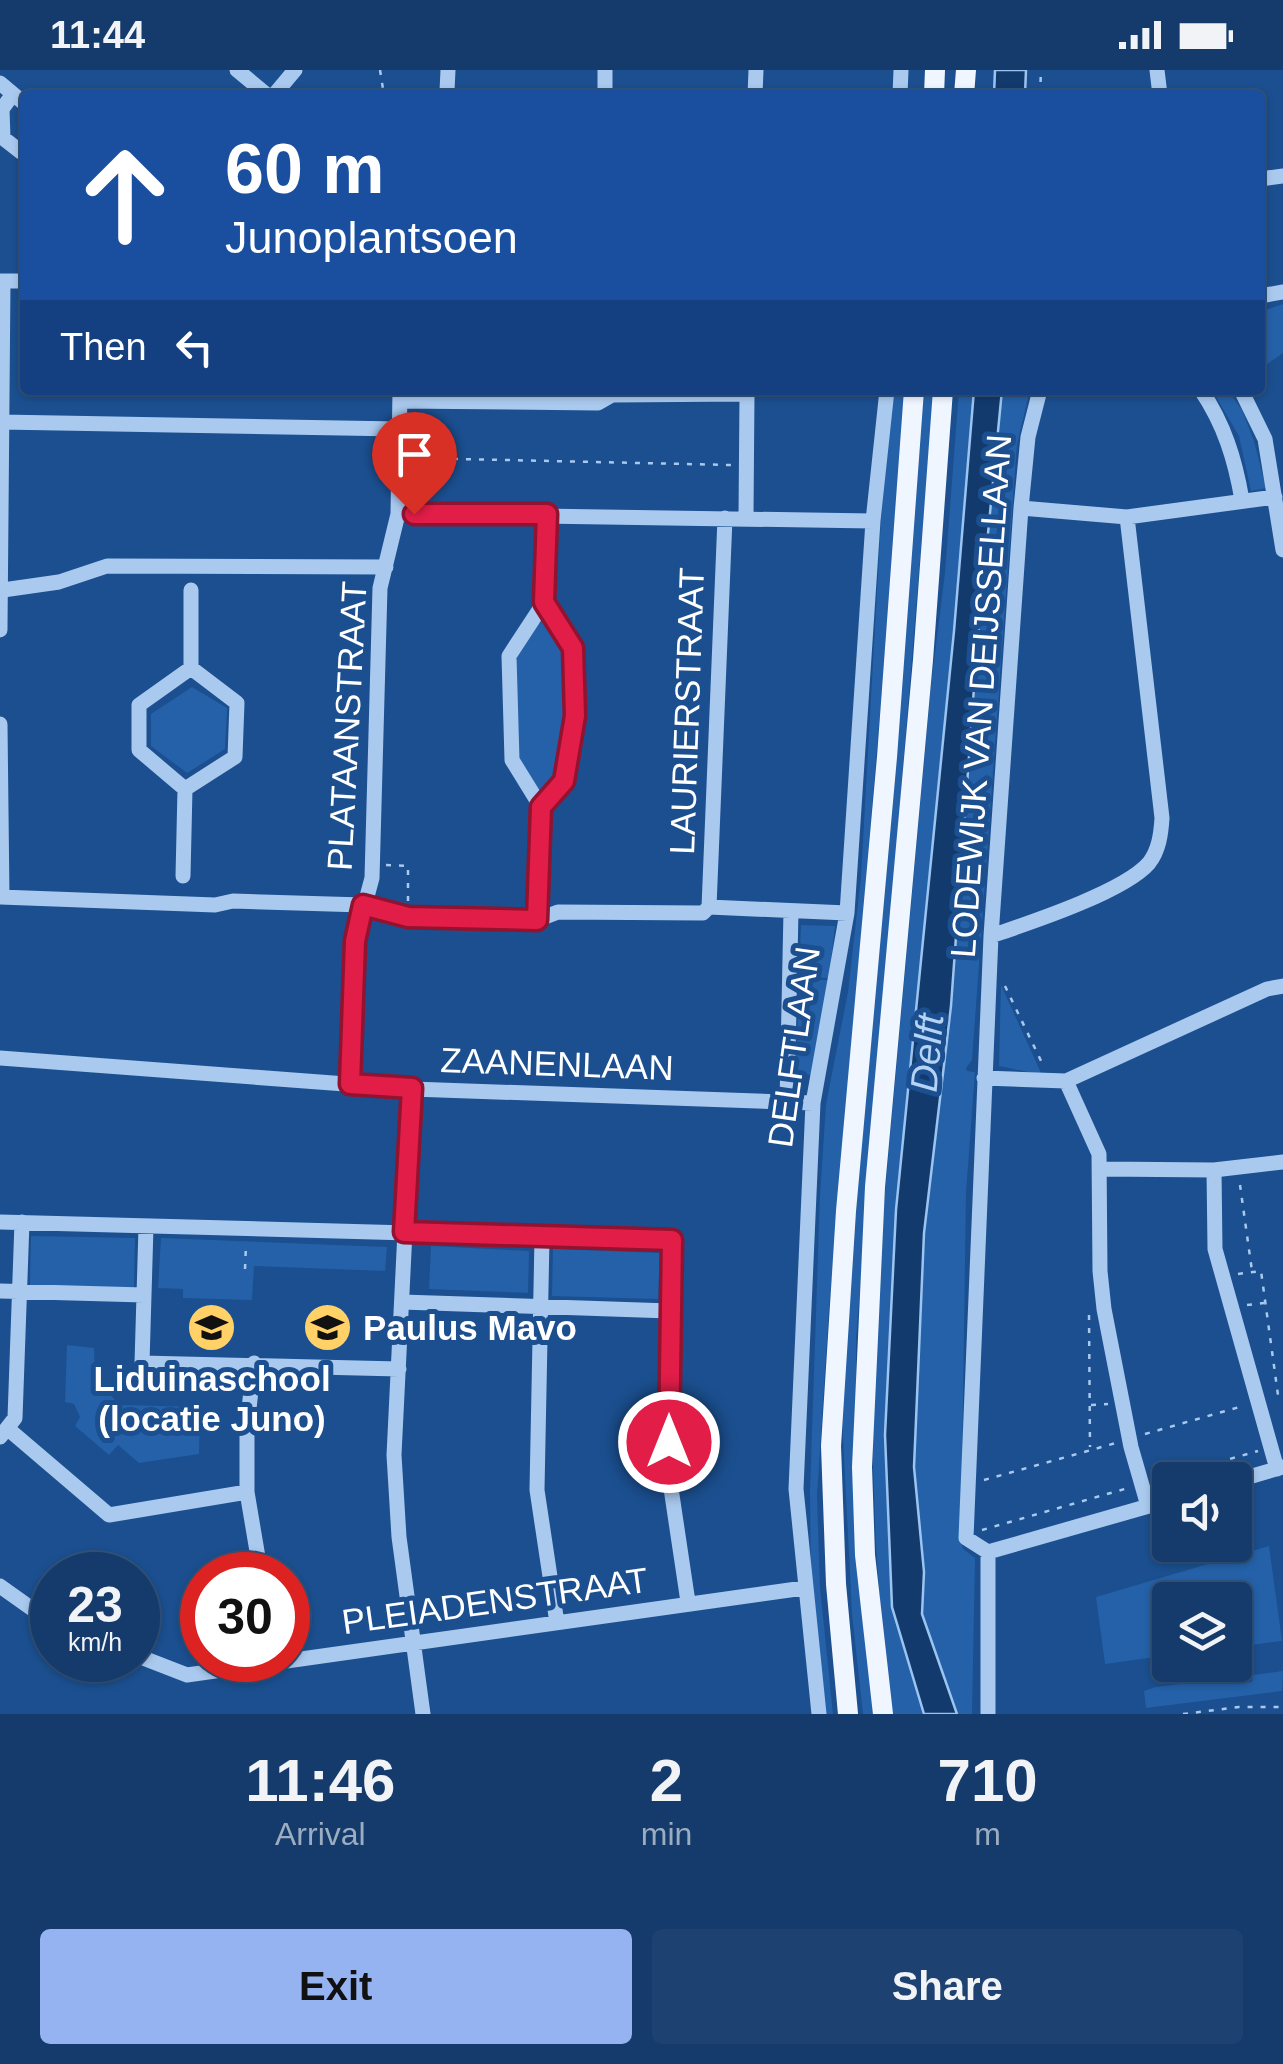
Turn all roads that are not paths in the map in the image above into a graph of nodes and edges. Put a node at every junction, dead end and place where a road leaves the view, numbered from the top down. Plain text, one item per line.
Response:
1 (237, 70) edge
2 (295, 70) edge
3 (0, 83) edge
4 (263, 90) edge
5 (275, 90) edge
6 (19, 99) edge
7 (20, 151) edge
8 (1, 281) edge
9 (608, 395) edge
10 (747, 395) edge
11 (886, 395) edge
12 (914, 395) edge
13 (944, 395) edge
14 (1039, 395) edge
15 (1204, 395) edge
16 (1243, 395) edge
17 (400, 396) edge
18 (1, 422) edge
19 (399, 429) junction
20 (1276, 497) junction
21 (1242, 500) junction
22 (1021, 508) junction
23 (398, 514) junction
24 (547, 514) junction
25 (746, 517) junction
26 (1126, 517) junction
27 (725, 518) junction
28 (872, 521) junction
29 (1283, 550) edge
30 (386, 567) junction
31 (191, 576) junction
32 (2, 590) junction
33 (544, 602) junction
34 (0, 630) edge
35 (191, 668) junction
36 (0, 724) edge
37 (186, 789) junction
38 (541, 807) junction
39 (183, 890) junction
40 (1, 897) edge
41 (363, 905) junction
42 (710, 907) junction
43 (792, 911) junction
44 (846, 912) junction
45 (537, 920) junction
46 (991, 936) junction
47 (1283, 986) edge
48 (0, 1058) edge
49 (984, 1078) junction
50 (1058, 1081) junction
51 (350, 1084) junction
52 (412, 1088) junction
53 (787, 1102) junction
54 (813, 1104) junction
55 (1283, 1162) edge
56 (1102, 1169) junction
57 (1214, 1170) junction
58 (0, 1222) edge
59 (22, 1222) junction
60 (146, 1228) junction
61 (404, 1232) junction
62 (542, 1238) junction
63 (0, 1291) edge
64 (19, 1292) junction
65 (144, 1294) junction
66 (402, 1302) junction
67 (539, 1305) junction
68 (670, 1311) junction
69 (254, 1363) junction
70 (398, 1370) junction
71 (4, 1433) edge
72 (1280, 1468) edge
73 (1252, 1476) edge
74 (248, 1492) junction
75 (1152, 1505) edge
76 (1148, 1506) junction
77 (257, 1552) edge
78 (988, 1552) junction
79 (0, 1586) edge
80 (804, 1588) junction
81 (688, 1602) junction
82 (30, 1608) edge
83 (557, 1623) junction
84 (412, 1644) junction
85 (310, 1657) edge
86 (423, 1714) edge
87 (820, 1714) edge
88 (848, 1714) edge
89 (882, 1714) edge
90 (988, 1714) edge

1 - 4 street
2 - 5 street
3 - 6 street
6 - 7 street
8 - 18 street
9 - 17 street
10 - 25 street
11 - 28 street, DELFTLAAN
12 - 88 main road, DELFTLAAN
13 - 89 main road
14 - 22 street, LODEWIJK VAN DEIJSSELLAAN
15 - 21 street
16 - 20 street
17 - 19 street, PLATAANSTRAAT
18 - 19 street
18 - 32 street
19 - 23 street, PLATAANSTRAAT
20 - 21 street
20 - 29 street
21 - 26 street
22 - 26 street
22 - 46 street, LODEWIJK VAN DEIJSSELLAAN
23 - 24 street
23 - 30 street, PLATAANSTRAAT
24 - 27 street
24 - 33 street
25 - 27 street
25 - 28 street
26 - 46 street
27 - 42 street, LAURIERSTRAAT
28 - 44 street, DELFTLAAN
30 - 31 street
30 - 41 street, PLATAANSTRAAT
31 - 32 street
31 - 35 street
32 - 34 street
33 - 38 street
33 - 38 street
35 - 37 street
35 - 37 street
36 - 40 street
37 - 39 street
38 - 45 street
39 - 40 street
39 - 41 street
41 - 45 street
41 - 51 street, PLATAANSTRAAT
42 - 43 street
42 - 45 street
43 - 44 street
43 - 53 street, DELFTLAAN
44 - 54 street, DELFTLAAN
46 - 49 street, LODEWIJK VAN DEIJSSELLAAN
47 - 50 street
48 - 51 street, ZAANENLAAN
49 - 50 street
49 - 78 street, LODEWIJK VAN DEIJSSELLAAN
50 - 56 street
51 - 52 street, ZAANENLAAN
52 - 53 street, ZAANENLAAN
52 - 61 street
53 - 54 street, ZAANENLAAN
54 - 80 street, DELFTLAAN
55 - 57 street
56 - 57 street
56 - 76 street
57 - 72 street
58 - 59 street
59 - 60 street
59 - 64 street
60 - 61 street
60 - 65 street
61 - 62 street
61 - 66 street
62 - 67 street
62 - 68 street
63 - 64 street
64 - 65 street
64 - 71 street
65 - 69 street
66 - 67 street
66 - 70 street
67 - 68 street
67 - 83 street
68 - 81 street
69 - 70 street
69 - 74 street
70 - 84 street
71 - 74 street
72 - 73 street
74 - 77 street
75 - 76 street
76 - 78 street
78 - 90 street
79 - 82 street
80 - 81 street, PLEIADENSTRAAT
80 - 87 street, DELFTLAAN
81 - 83 street, PLEIADENSTRAAT
83 - 84 street, PLEIADENSTRAAT
84 - 85 street, PLEIADENSTRAAT
84 - 86 street

